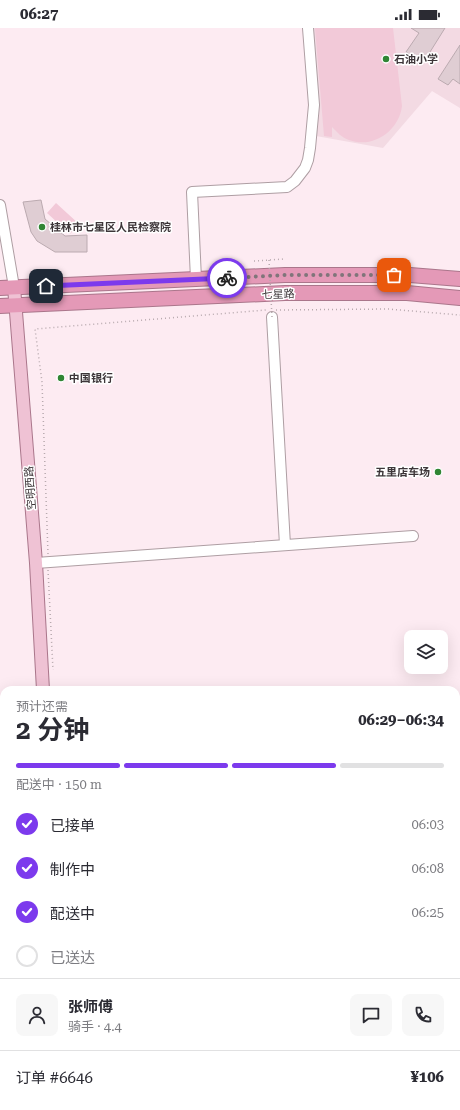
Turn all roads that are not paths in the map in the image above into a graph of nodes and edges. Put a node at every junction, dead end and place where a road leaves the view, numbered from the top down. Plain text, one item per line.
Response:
1 (308, 28) edge
2 (0, 205) edge
3 (196, 279) junction
4 (460, 279) edge
5 (7, 288) edge
6 (460, 298) edge
7 (15, 305) junction
8 (0, 306) edge
9 (272, 313) road end
10 (413, 536) dead end
11 (285, 545) junction
12 (42, 562) junction
13 (43, 686) edge

1 - 3 street
2 - 5 street
3 - 4 highway, 七星路
3 - 5 highway, 七星路
5 - 7 main road, 空明西路
6 - 7 highway, 七星路
7 - 8 highway, 七星路
7 - 12 main road, 空明西路
9 - 11 street
10 - 11 street
11 - 12 street
12 - 13 main road, 空明西路

